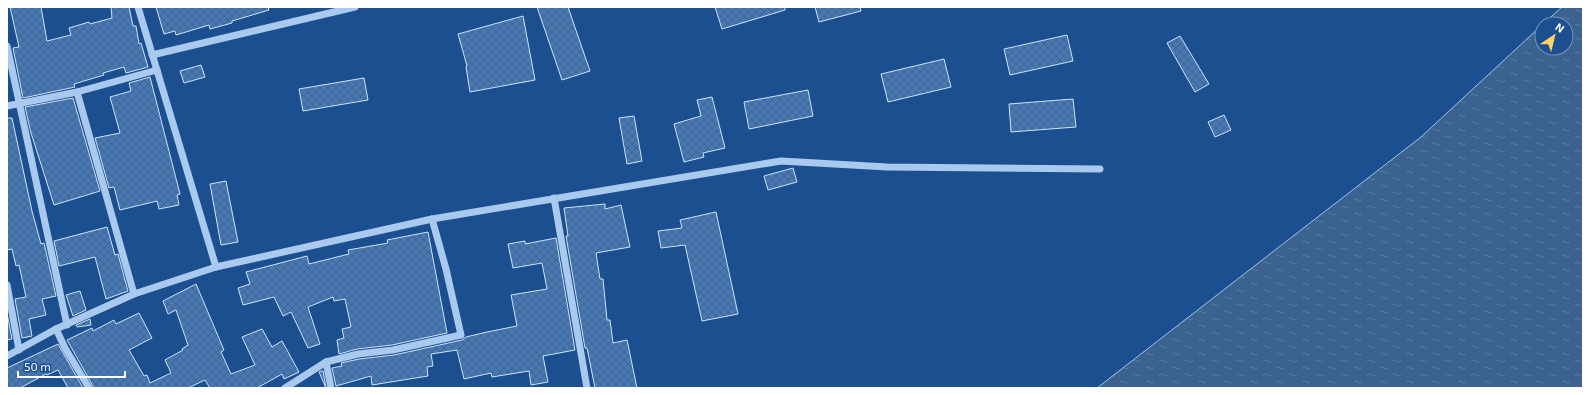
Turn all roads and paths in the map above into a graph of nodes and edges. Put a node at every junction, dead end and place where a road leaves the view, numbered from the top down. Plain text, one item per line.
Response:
1 (138, 7) edge
2 (355, 7) edge
3 (7, 46) edge
4 (152, 55) junction
5 (157, 70) junction
6 (77, 92) junction
7 (20, 103) junction
8 (7, 106) edge
9 (1100, 169) dead end
10 (554, 198) junction
11 (432, 219) junction
12 (216, 267) junction
13 (7, 285) edge
14 (134, 294) junction
15 (67, 325) junction
16 (56, 329) junction
17 (19, 350) junction
18 (7, 356) edge
19 (326, 362) junction
20 (89, 388) edge
21 (285, 388) edge
22 (331, 388) edge
23 (587, 388) edge

1 - 4 street
2 - 4 street
3 - 7 street
4 - 5 street
5 - 6 street
5 - 12 street
6 - 7 street
6 - 14 street
7 - 8 street
7 - 15 street
9 - 10 street
10 - 11 street
10 - 23 street
11 - 12 street
11 - 19 street
12 - 14 street
13 - 17 street
14 - 15 street
15 - 16 street
16 - 17 street
16 - 20 street
17 - 18 street
19 - 21 street
19 - 22 street

